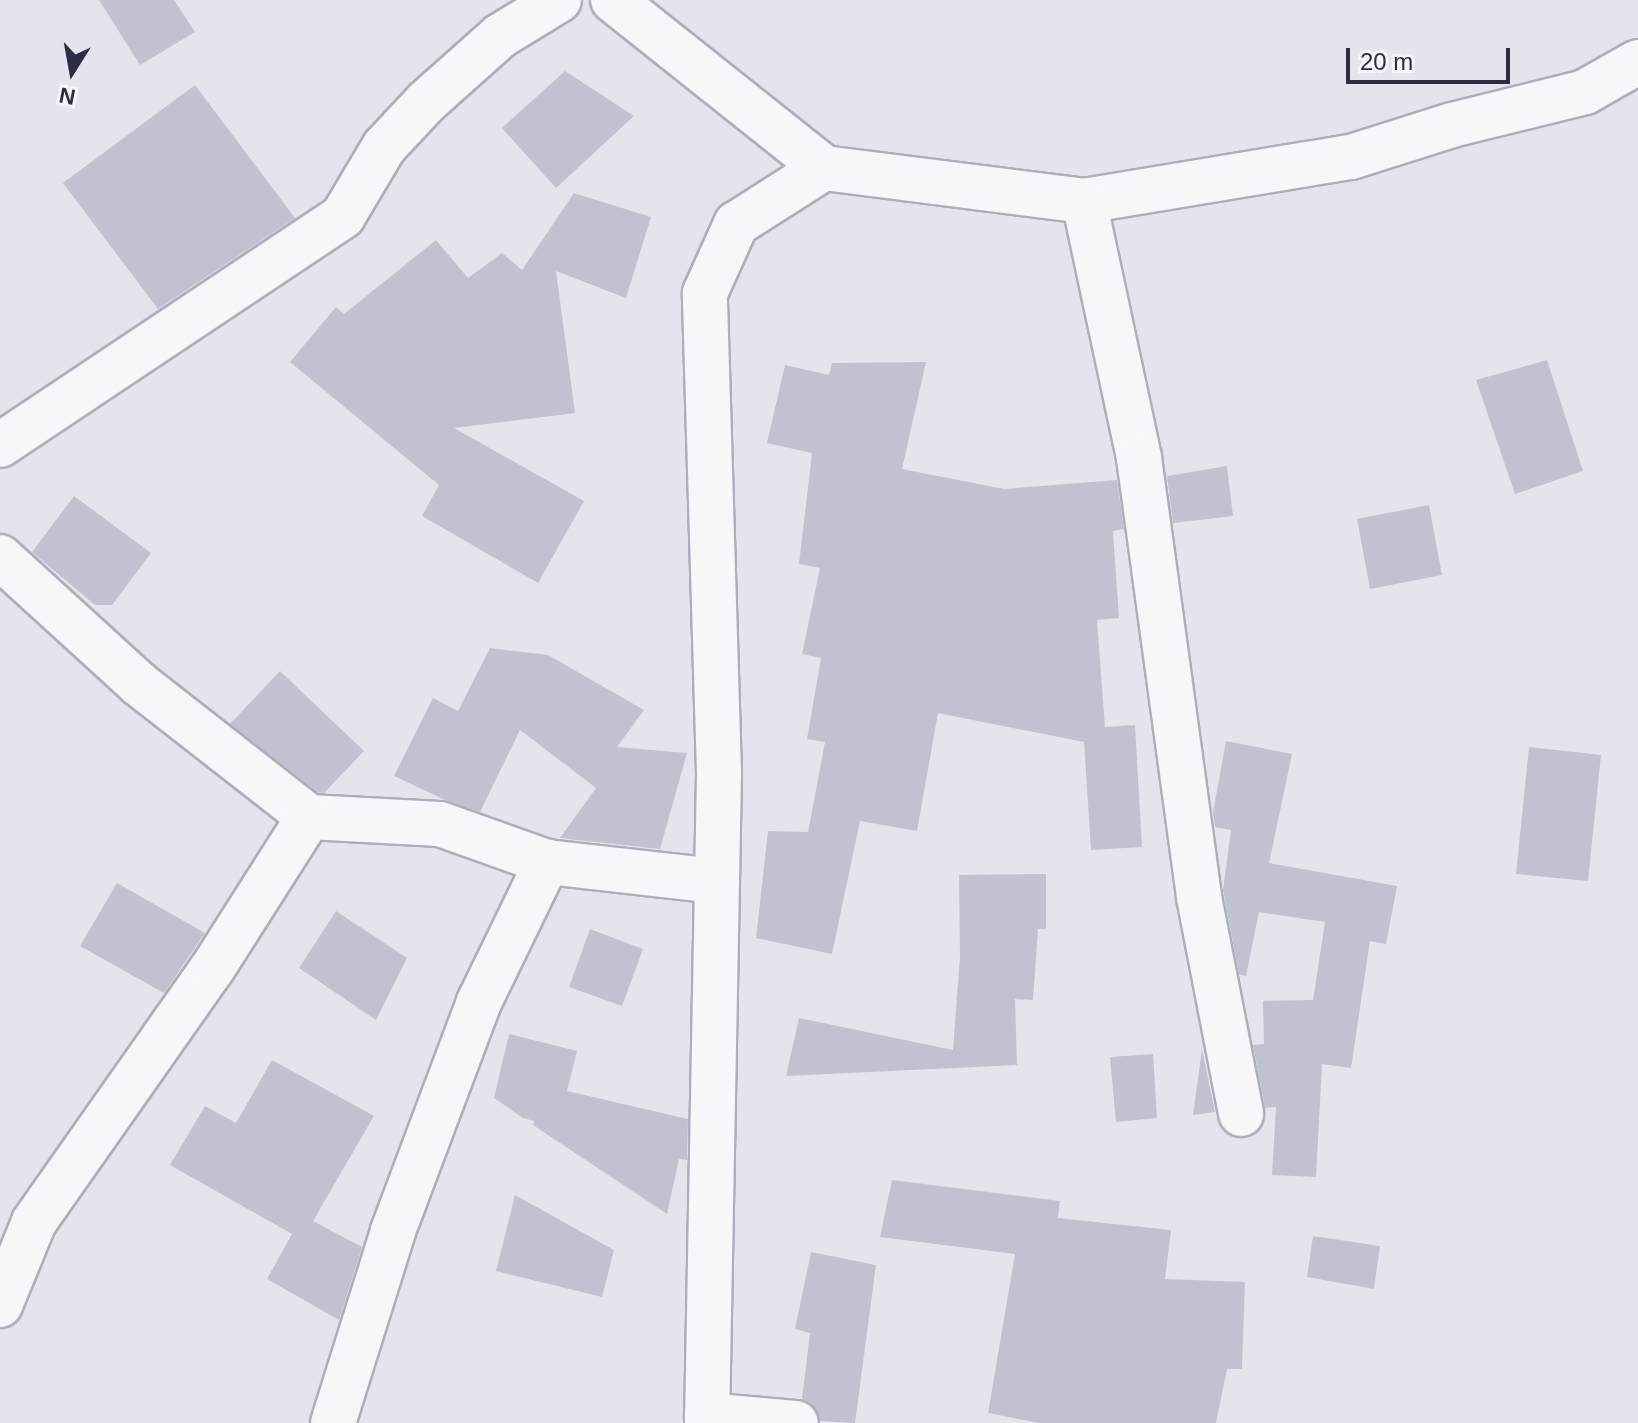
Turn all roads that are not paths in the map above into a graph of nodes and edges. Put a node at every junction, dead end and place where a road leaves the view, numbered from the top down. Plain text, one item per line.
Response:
1 (559, 0) edge
2 (613, 0) edge
3 (1638, 62) edge
4 (824, 168) junction
5 (1084, 201) junction
6 (0, 445) edge
7 (0, 557) edge
8 (309, 817) junction
9 (547, 862) junction
10 (717, 881) junction
11 (1241, 1114) dead end
12 (0, 1305) edge
13 (707, 1419) edge
14 (333, 1423) edge
15 (796, 1423) edge

1 - 6 street
2 - 4 street
3 - 5 street
4 - 5 street
4 - 10 street
5 - 11 street
7 - 8 street
8 - 9 street
8 - 12 street
9 - 10 street
9 - 14 street
10 - 13 street
13 - 15 street

